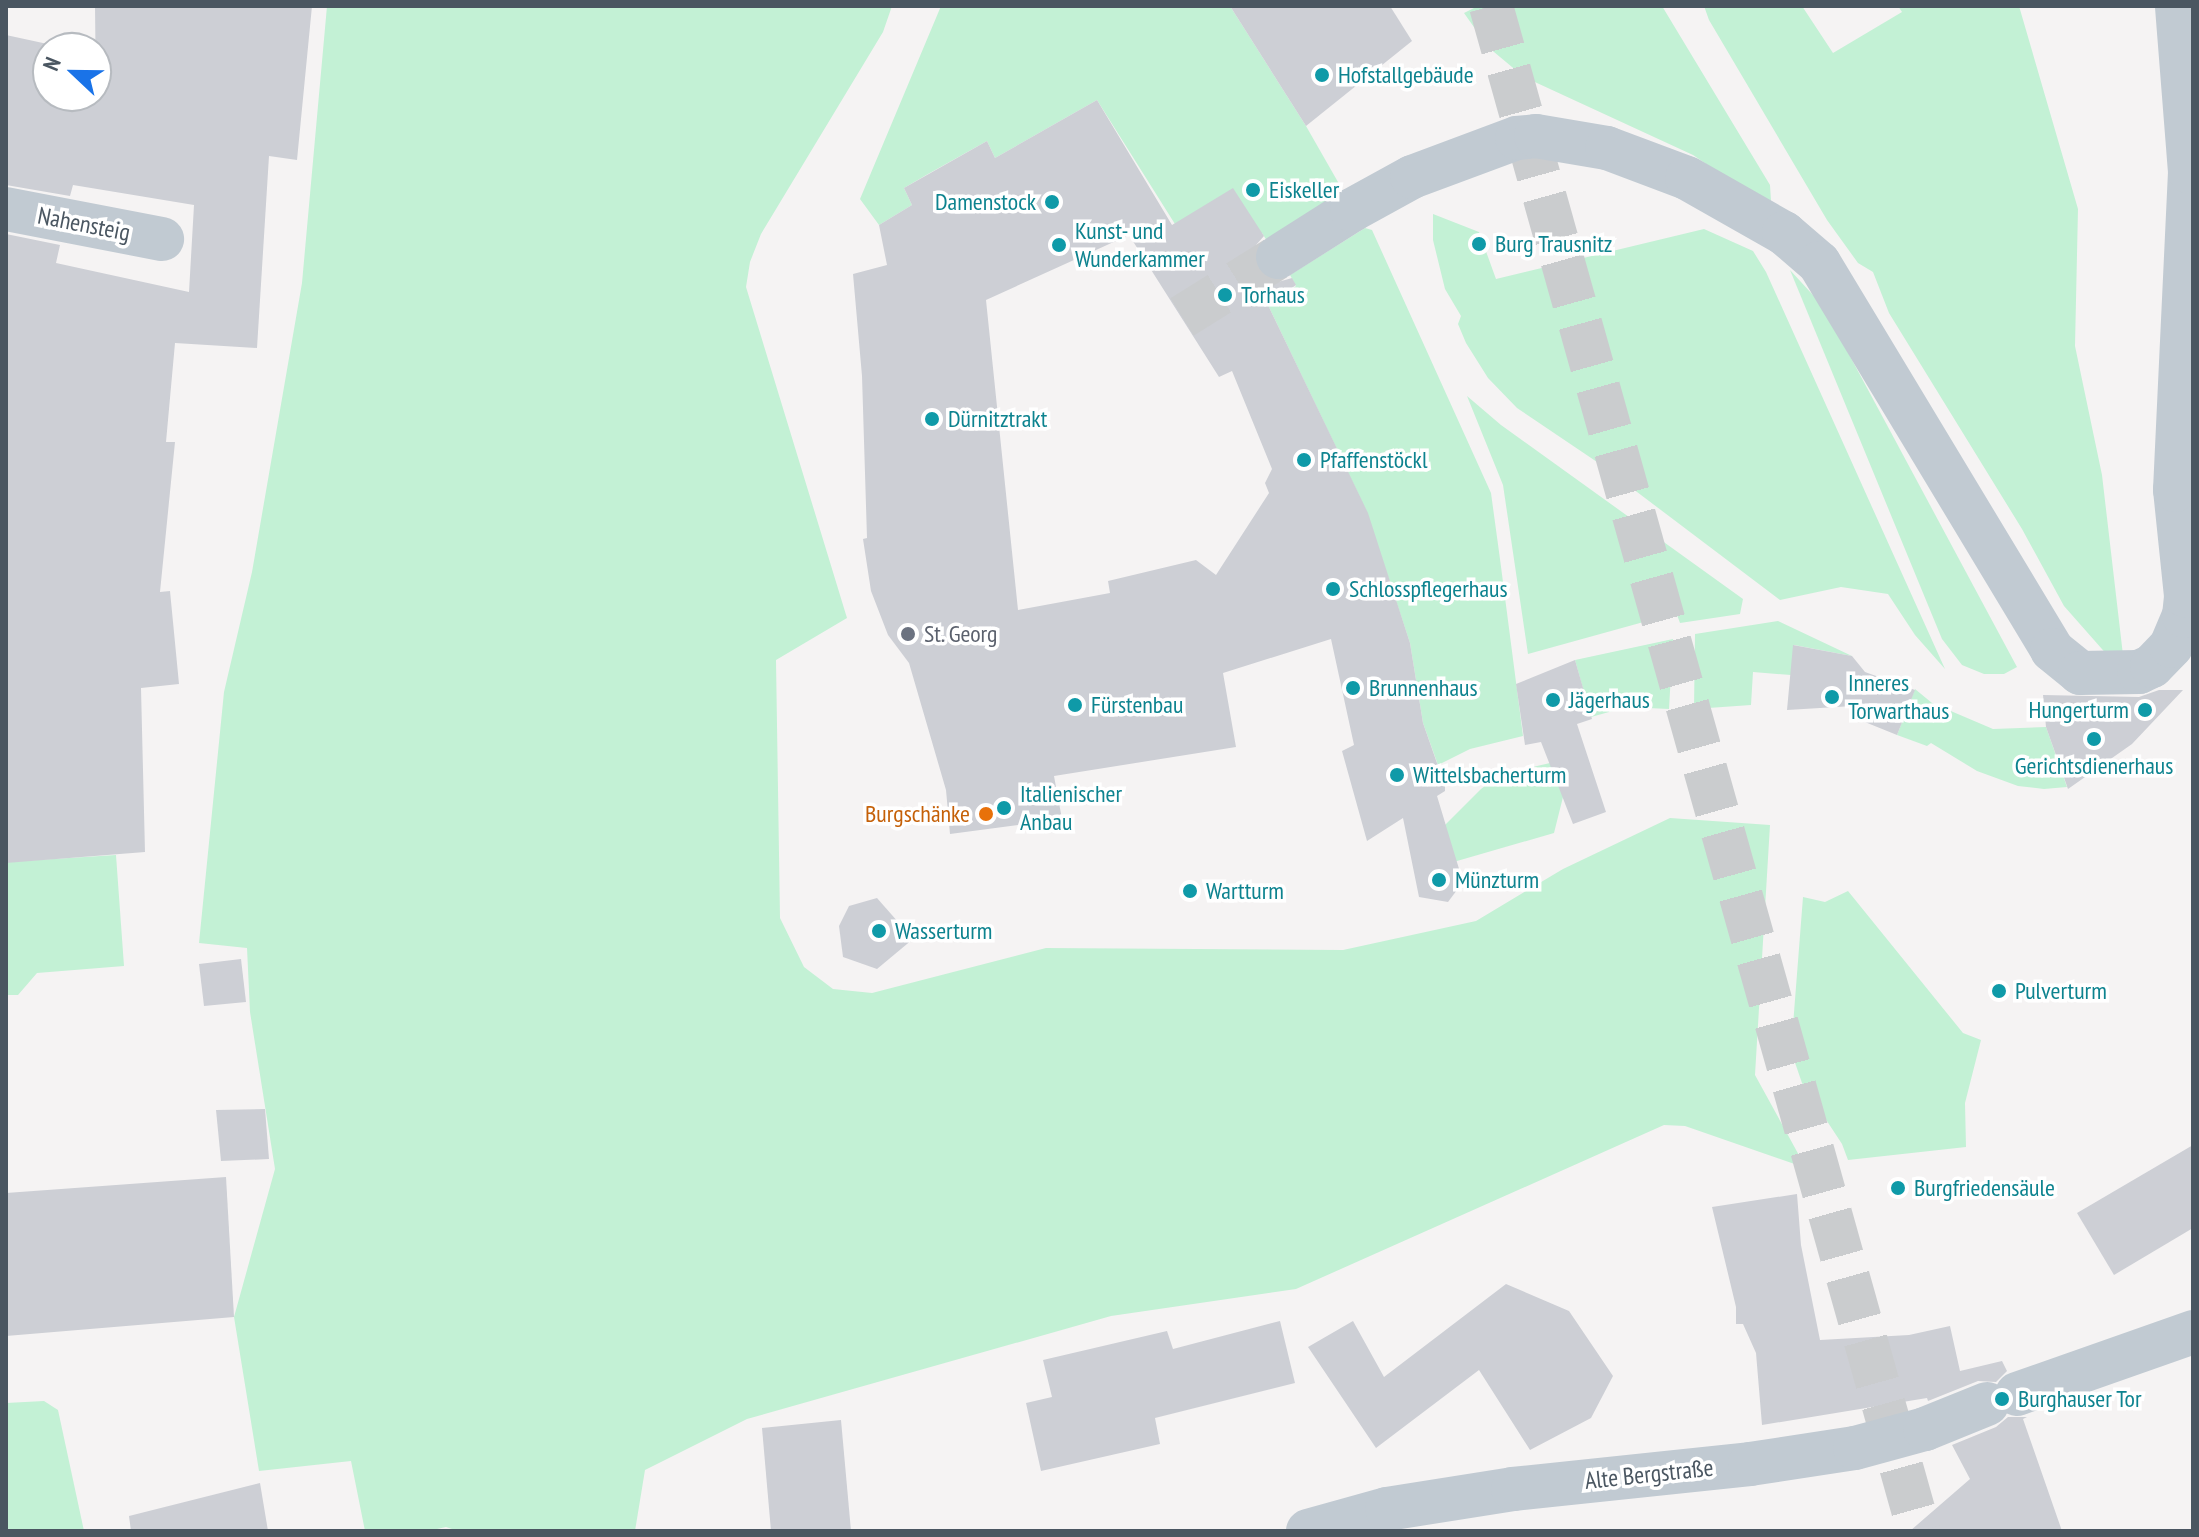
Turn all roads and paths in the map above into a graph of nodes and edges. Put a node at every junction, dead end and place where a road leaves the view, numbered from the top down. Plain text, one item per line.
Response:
1 (2177, 6) edge
2 (6, 209) edge
3 (162, 239) dead end
4 (1278, 257) tunnel mouth
5 (2193, 1332) edge
6 (1308, 1531) edge

1 - 4 street
2 - 3 street, Nahensteig
5 - 6 street, Alte Bergstraße

